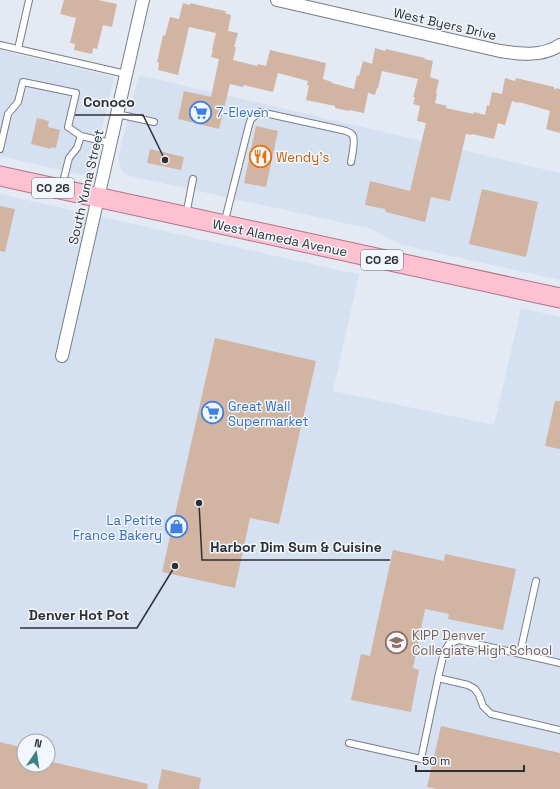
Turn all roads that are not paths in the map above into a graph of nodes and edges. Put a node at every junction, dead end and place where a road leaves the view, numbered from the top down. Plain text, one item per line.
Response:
1 (29, 0) edge
2 (143, 0) edge
3 (277, 0) edge
4 (0, 45) edge
5 (560, 45) edge
6 (18, 49) junction
7 (126, 74) junction
8 (117, 114) junction
9 (3, 121) edge
10 (154, 122) dead end
11 (81, 136) junction
12 (111, 143) junction
13 (0, 149) edge
14 (351, 162) dead end
15 (0, 176) edge
16 (193, 179) dead end
17 (61, 190) junction
18 (98, 198) junction
19 (186, 217) junction
20 (224, 225) junction
21 (560, 298) edge
22 (62, 356) dead end
23 (536, 582) dead end
24 (520, 653) junction
25 (560, 663) edge
26 (438, 678) junction
27 (560, 730) edge
28 (349, 743) dead end

1 - 6 lane
2 - 7 street, South Yuma Street
3 - 5 street, West Byers Drive
4 - 6 lane
6 - 7 lane
7 - 8 street, South Yuma Street
8 - 10 lane
8 - 12 street, South Yuma Street
9 - 11 lane
9 - 13 lane
11 - 12 lane
11 - 17 lane
12 - 18 street, South Yuma Street
14 - 20 lane
15 - 17 main road, West Alameda Avenue / CO 26
16 - 19 lane
17 - 18 main road, West Alameda Avenue / CO 26
18 - 19 main road, West Alameda Avenue / CO 26
18 - 22 street, South Yuma Street
19 - 20 main road, West Alameda Avenue / CO 26
20 - 21 main road, West Alameda Avenue / CO 26
23 - 24 lane
24 - 25 lane
24 - 26 lane
26 - 27 lane
26 - 28 lane

